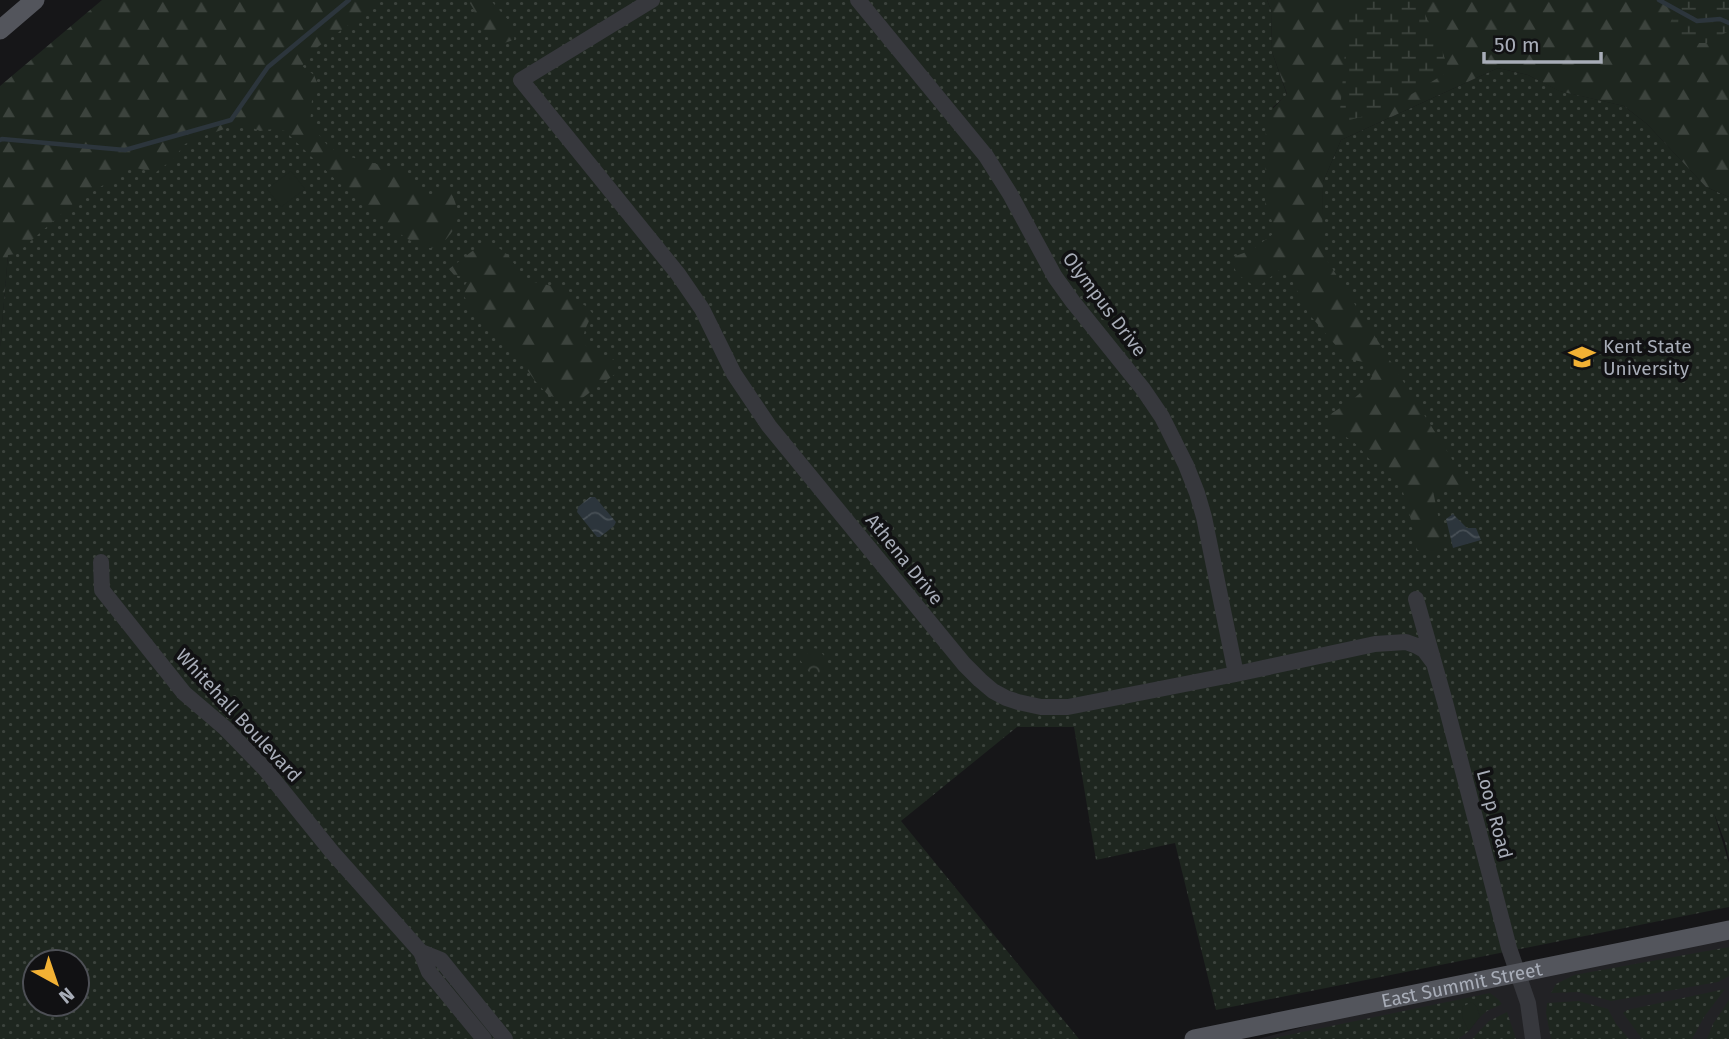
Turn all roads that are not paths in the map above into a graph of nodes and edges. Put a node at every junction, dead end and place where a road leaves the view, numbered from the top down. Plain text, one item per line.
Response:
1 (35, 0) edge
2 (652, 0) edge
3 (858, 0) edge
4 (0, 30) edge
5 (101, 562) dead end
6 (1416, 599) dead end
7 (1433, 662) junction
8 (1236, 674) junction
9 (1729, 930) edge
10 (421, 952) junction
11 (1517, 974) junction
12 (484, 1039) edge
13 (505, 1039) edge
14 (1194, 1039) edge
15 (1534, 1039) edge

1 - 4 main road
2 - 8 street, Athena Drive
3 - 8 street, Olympus Drive
5 - 10 street, Whitehall Boulevard
6 - 7 street, Loop Road
7 - 8 street, Athena Drive
7 - 11 street, Loop Road
9 - 11 main road, East Summit Street
10 - 12 street, Whitehall Boulevard
10 - 13 street, Whitehall Boulevard
11 - 14 main road, East Summit Street
11 - 15 street, Loop Road

